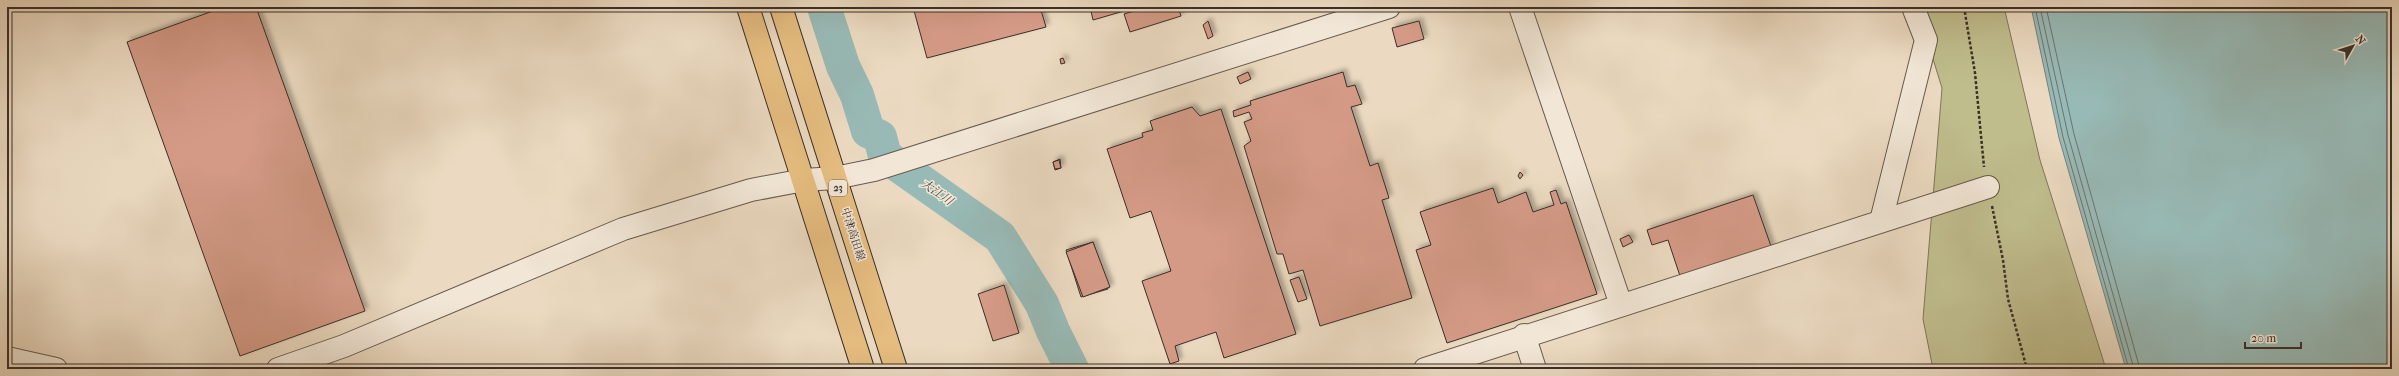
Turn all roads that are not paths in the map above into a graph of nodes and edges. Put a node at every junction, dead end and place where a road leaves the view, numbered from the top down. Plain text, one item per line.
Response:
1 (748, 7) edge
2 (780, 7) edge
3 (1389, 7) edge
4 (1520, 7) edge
5 (1913, 7) edge
6 (835, 178) junction
7 (804, 180) junction
8 (1988, 187) road end
9 (1881, 221) junction
10 (1621, 305) junction
11 (1524, 336) junction
12 (7, 358) edge
13 (56, 369) edge
14 (278, 369) edge
15 (864, 369) edge
16 (896, 369) edge
17 (1425, 369) edge
18 (1535, 369) edge

1 - 7 main road
2 - 6 main road, 中津高田線 / 23
3 - 6 street
4 - 10 street
5 - 9 street
6 - 7 street
6 - 16 main road, 中津高田線 / 23
7 - 14 street
7 - 15 main road
8 - 9 street
9 - 10 street
10 - 11 street
11 - 17 street
11 - 18 street
12 - 13 street

